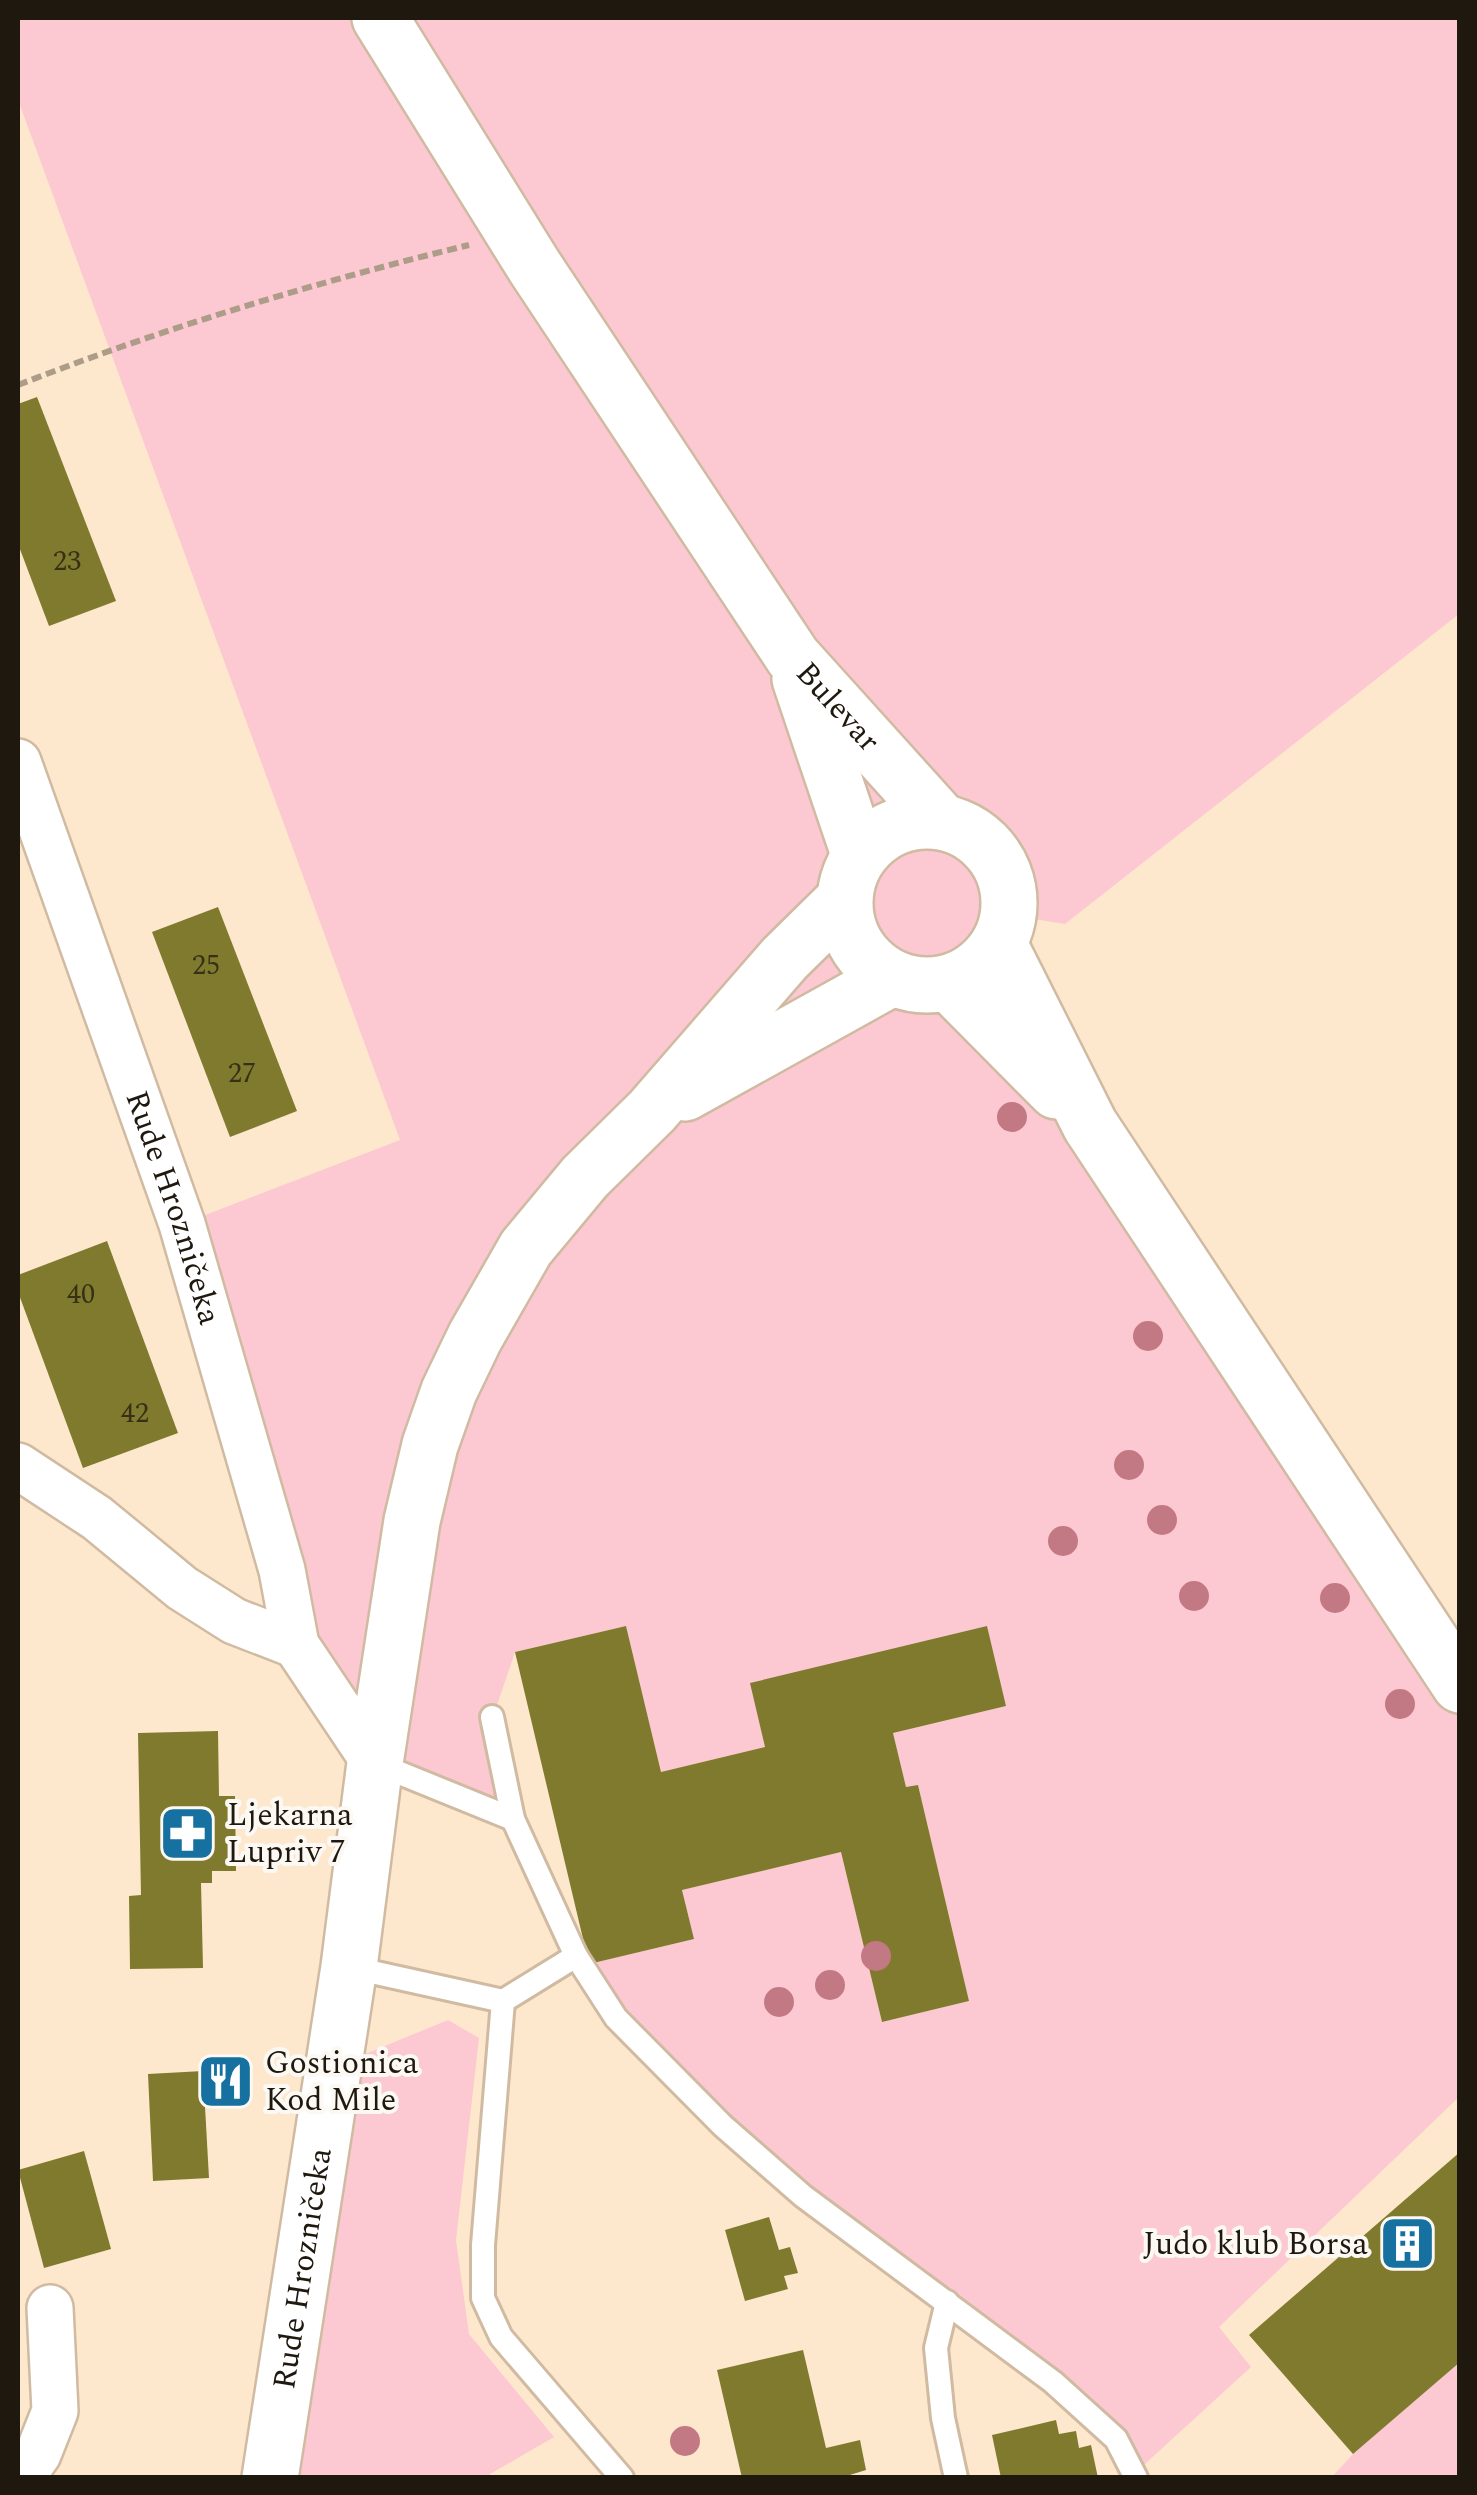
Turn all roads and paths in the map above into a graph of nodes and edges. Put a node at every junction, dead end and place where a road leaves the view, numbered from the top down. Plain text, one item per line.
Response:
1 (380, 18) edge
2 (514, 234) junction
3 (18, 386) edge
4 (793, 657) junction
5 (19, 774) edge
6 (941, 820) junction
7 (852, 877) junction
8 (999, 944) junction
9 (892, 978) junction
10 (949, 983) junction
11 (652, 1111) junction
12 (1090, 1125) junction
13 (18, 1466) edge
14 (296, 1645) junction
15 (1460, 1685) edge
16 (492, 1716) dead end
17 (375, 1764) junction
18 (513, 1820) junction
19 (576, 1956) junction
20 (349, 1967) junction
21 (503, 2001) junction
22 (947, 2302) junction
23 (50, 2308) dead end
24 (22, 2478) edge
25 (270, 2478) edge
26 (622, 2478) edge
27 (956, 2478) edge
28 (1136, 2478) edge

1 - 2 main road
2 - 3 path
2 - 4 main road
4 - 6 main road, Bulevar
4 - 7 main road, Bulevar
5 - 14 street, Rude Hrozničeka
6 - 7 main road
6 - 8 main road
7 - 9 main road
7 - 11 main road, Rude Hrozničeka
8 - 10 main road
8 - 12 main road
9 - 10 main road
9 - 11 main road, Rude Hrozničeka
10 - 12 main road
11 - 17 main road, Rude Hrozničeka
12 - 15 main road
13 - 14 street
14 - 17 street, Rude Hrozničeka
16 - 18 lane
17 - 18 lane
17 - 20 main road, Rude Hrozničeka
18 - 19 lane
19 - 21 lane
19 - 22 lane
20 - 21 lane
20 - 25 main road, Rude Hrozničeka
21 - 26 lane
22 - 27 lane
22 - 28 lane
23 - 24 street

